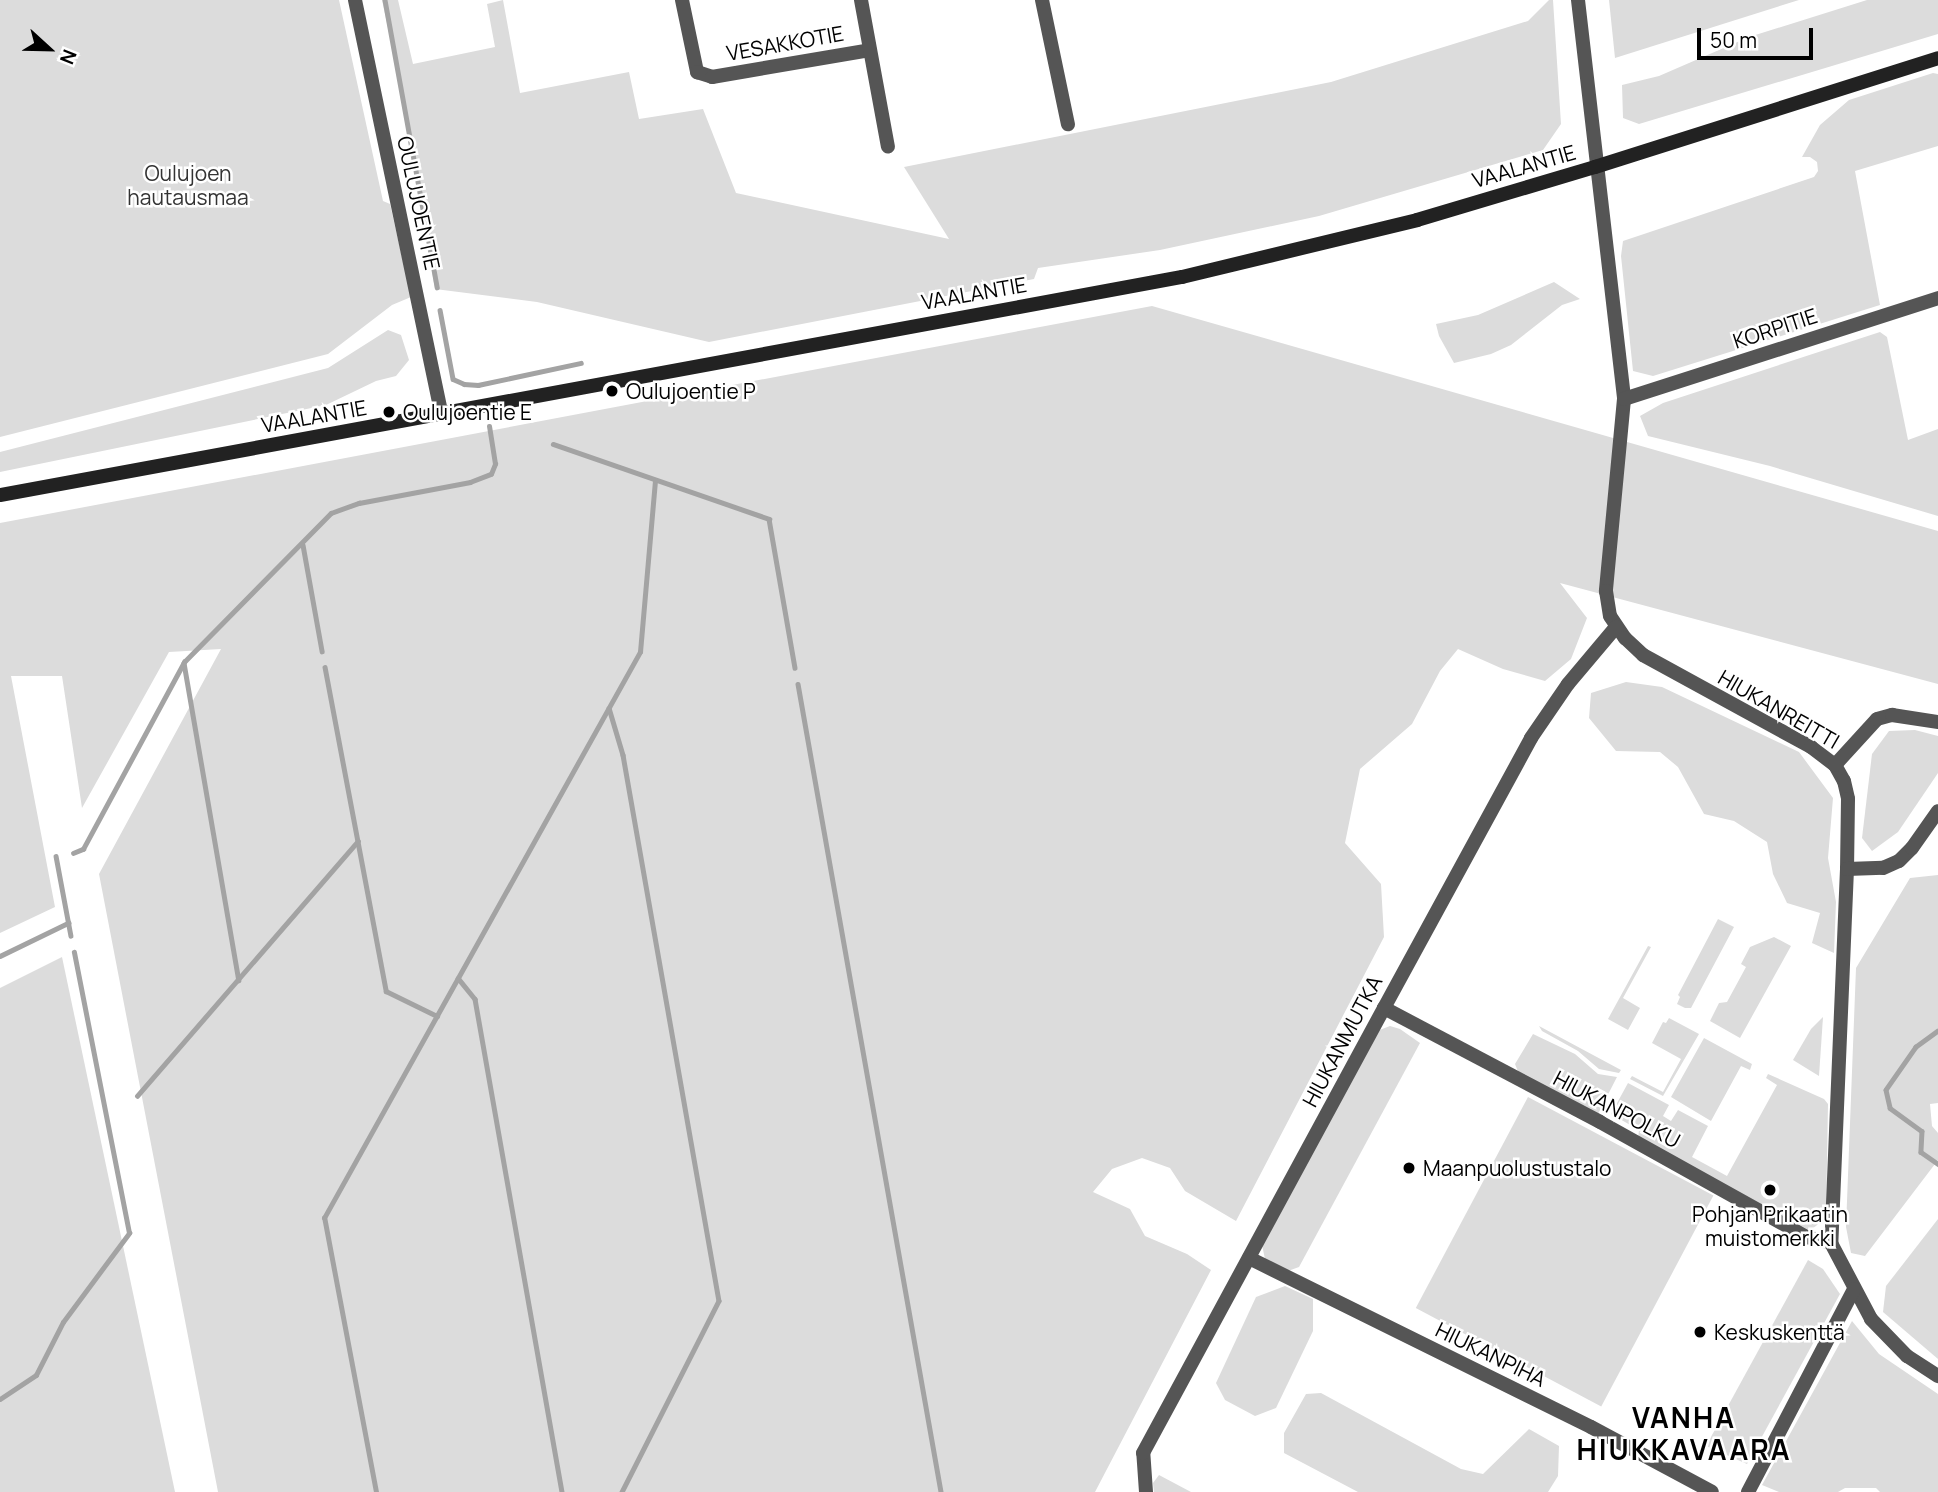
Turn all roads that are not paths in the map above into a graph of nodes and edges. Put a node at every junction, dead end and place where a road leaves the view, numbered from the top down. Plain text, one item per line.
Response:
1 (355, 0) edge
2 (682, 0) edge
3 (861, 0) edge
4 (1042, 0) edge
5 (1578, 0) edge
6 (870, 50) junction
7 (1938, 58) edge
8 (1068, 124) dead end
9 (888, 147) dead end
10 (1595, 167) junction
11 (1938, 298) edge
12 (1624, 398) junction
13 (442, 415) junction
14 (0, 495) edge
15 (1616, 627) junction
16 (1938, 722) edge
17 (1835, 765) junction
18 (1938, 811) edge
19 (1847, 869) junction
20 (1384, 1008) junction
21 (1831, 1243) junction
22 (1249, 1258) junction
23 (1854, 1289) junction
24 (1938, 1376) edge
25 (1146, 1492) edge
26 (1712, 1492) edge
27 (1748, 1492) edge

1 - 13 street, OULUJOENTIE
2 - 6 street, VESAKKOTIE
3 - 6 street
4 - 8 street
5 - 10 street, HIUKANREITTI
6 - 9 street
7 - 10 street, VAALANTIE
10 - 12 street, HIUKANREITTI
10 - 13 street, VAALANTIE
11 - 12 street, KORPITIE
12 - 15 street, HIUKANREITTI
13 - 14 street, VAALANTIE
15 - 17 street, HIUKANREITTI
15 - 20 street, HIUKANMUTKA
16 - 17 street
17 - 19 street, HIUKANREITTI
18 - 19 street
19 - 21 street, HIUKANREITTI
20 - 21 street, HIUKANPOLKU
20 - 22 street, HIUKANMUTKA
21 - 23 street, HIUKANREITTI
22 - 25 street, HIUKANMUTKA
22 - 26 street, HIUKANPIHA
23 - 24 street, HIUKANREITTI
23 - 27 street

